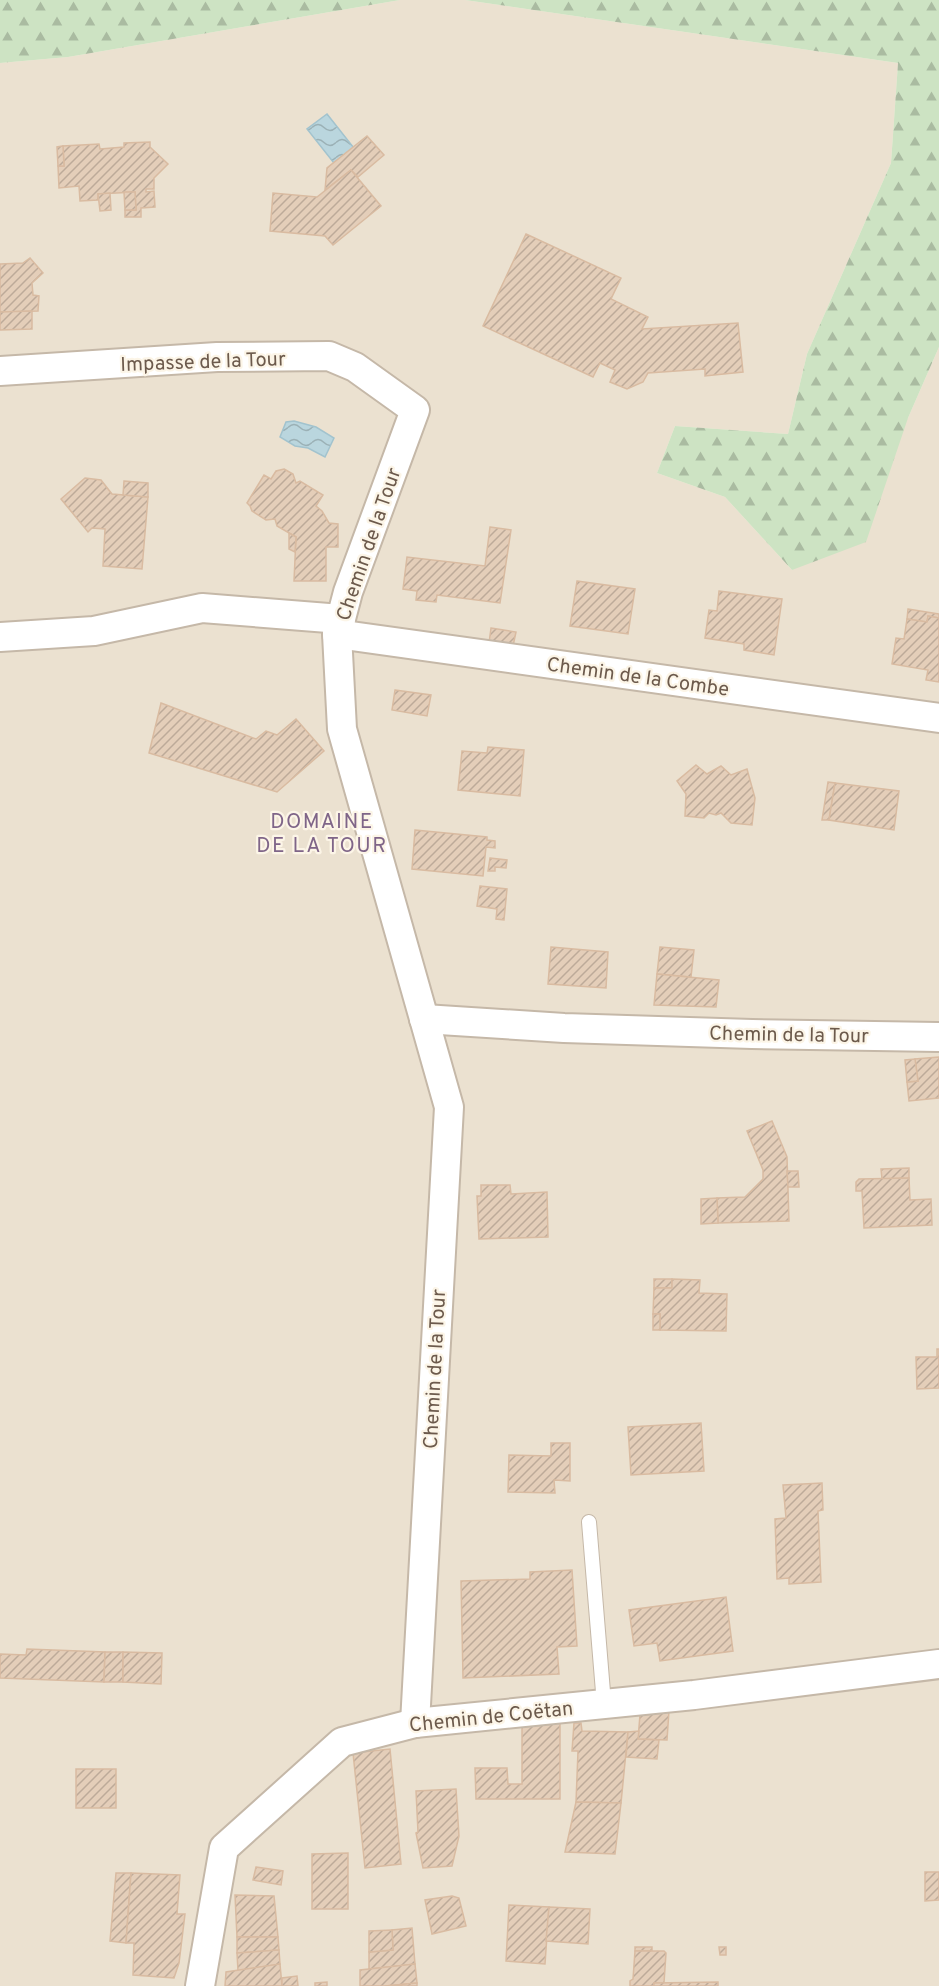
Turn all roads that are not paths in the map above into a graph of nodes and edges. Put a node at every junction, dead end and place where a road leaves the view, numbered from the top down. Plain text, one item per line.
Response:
1 (0, 371) edge
2 (396, 395) joint
3 (339, 627) junction
4 (0, 637) edge
5 (939, 718) edge
6 (424, 1019) junction
7 (939, 1037) edge
8 (589, 1522) dead end
9 (939, 1664) edge
10 (604, 1704) junction
11 (415, 1723) junction
12 (200, 1986) edge

1 - 2 street, Impasse de la Tour
2 - 3 street, Chemin de la Tour
3 - 4 street, Chemin de la Combe
3 - 5 street, Chemin de la Combe
3 - 6 street, Chemin de la Tour
6 - 7 street, Chemin de la Tour
6 - 11 street, Chemin de la Tour
8 - 10 lane
9 - 10 street, Chemin de Coëtan
10 - 11 street, Chemin de Coëtan
11 - 12 street, Chemin de Coëtan

